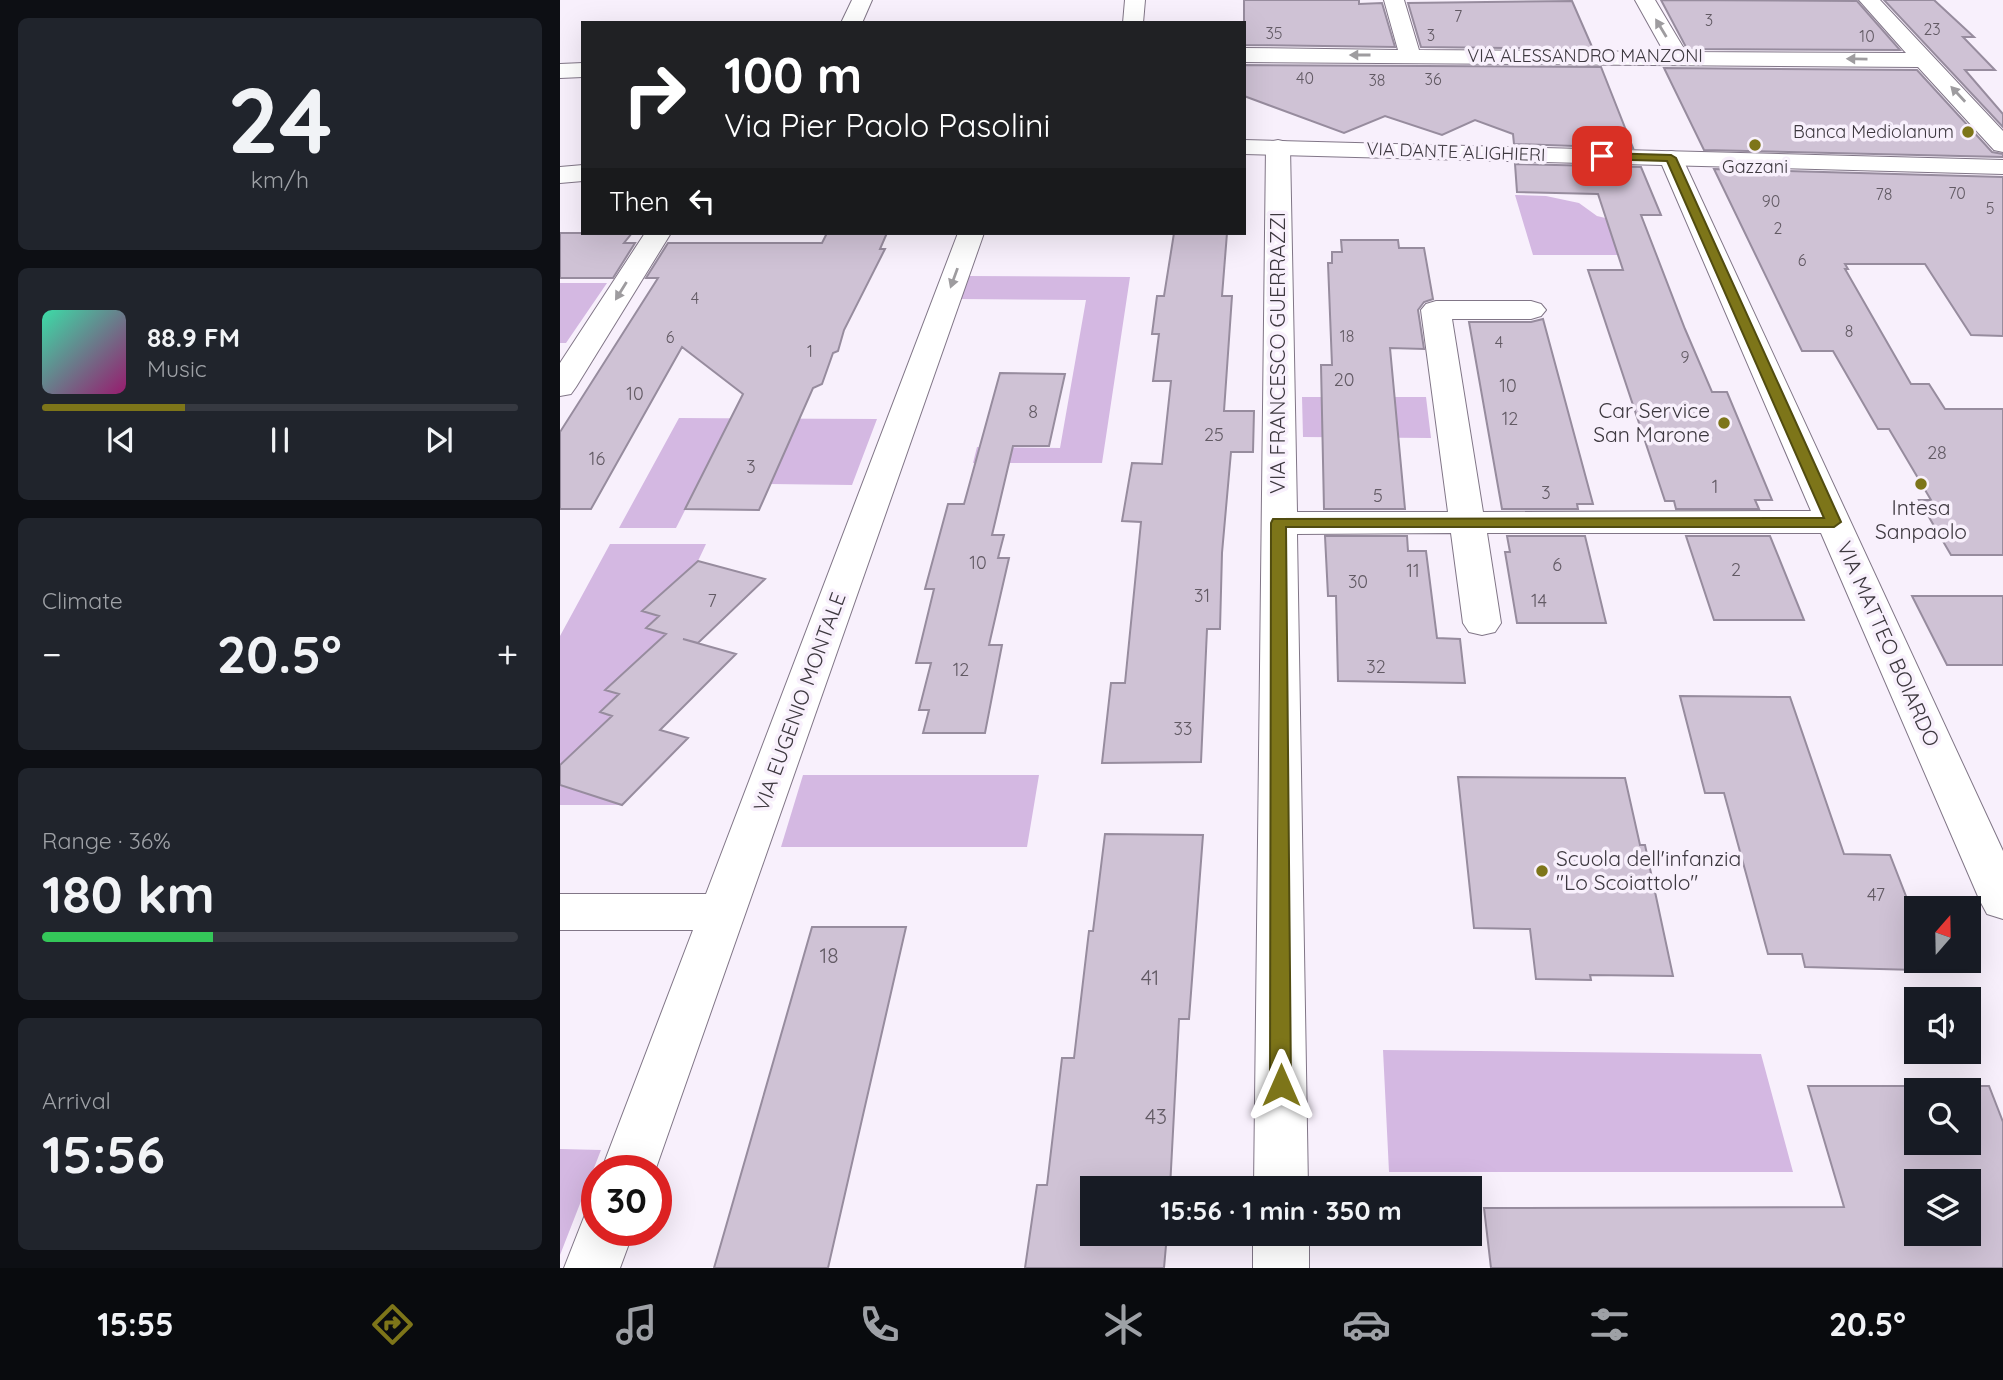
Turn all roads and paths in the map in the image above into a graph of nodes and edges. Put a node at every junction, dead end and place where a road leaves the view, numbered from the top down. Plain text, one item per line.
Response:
1 (862, 0) edge
2 (1135, 0) edge
3 (1394, 0) edge
4 (1645, 0) edge
5 (1869, 0) edge
6 (851, 21) edge
7 (1133, 21) edge
8 (1246, 55) edge
9 (1409, 55) junction
10 (1678, 57) junction
11 (1926, 60) junction
12 (560, 71) edge
13 (581, 71) edge
14 (1246, 147) edge
15 (1278, 147) junction
16 (1671, 158) junction
17 (2002, 164) edge
18 (581, 173) edge
19 (560, 175) edge
20 (657, 235) edge
21 (970, 235) edge
22 (1531, 310) dead end
23 (560, 387) edge
24 (1834, 522) junction
25 (1279, 523) junction
26 (1467, 523) junction
27 (1482, 623) dead end
28 (2003, 901) edge
29 (560, 912) edge
30 (723, 912) junction
31 (634, 1155) edge
32 (1281, 1176) edge
33 (600, 1246) edge
34 (1281, 1246) edge
35 (592, 1268) edge
36 (1281, 1268) edge

1 - 6 street
2 - 7 street
3 - 9 street
10 -> 4 street
5 - 11 street
9 -> 8 street, VIA ALESSANDRO MANZONI
9 - 10 street, VIA ALESSANDRO MANZONI
11 -> 10 street, VIA ALESSANDRO MANZONI
17 -> 11 street
12 - 13 street
14 - 15 street, VIA DANTE ALIGHIERI
15 - 16 street, VIA DANTE ALIGHIERI
15 - 25 street, VIA FRANCESCO GUERRAZZI
16 - 17 street, VIA DANTE ALIGHIERI
16 - 24 street, VIA MATTEO BOIARDO
18 - 19 street
20 -> 23 street
21 -> 30 street, VIA EUGENIO MONTALE
22 - 26 street
24 - 26 street
24 - 28 street, VIA MATTEO BOIARDO
25 - 26 street
25 - 32 street, VIA FRANCESCO GUERRAZZI
26 - 27 street
29 - 30 street
30 - 31 street, VIA EUGENIO MONTALE
33 - 35 street
34 - 36 street

